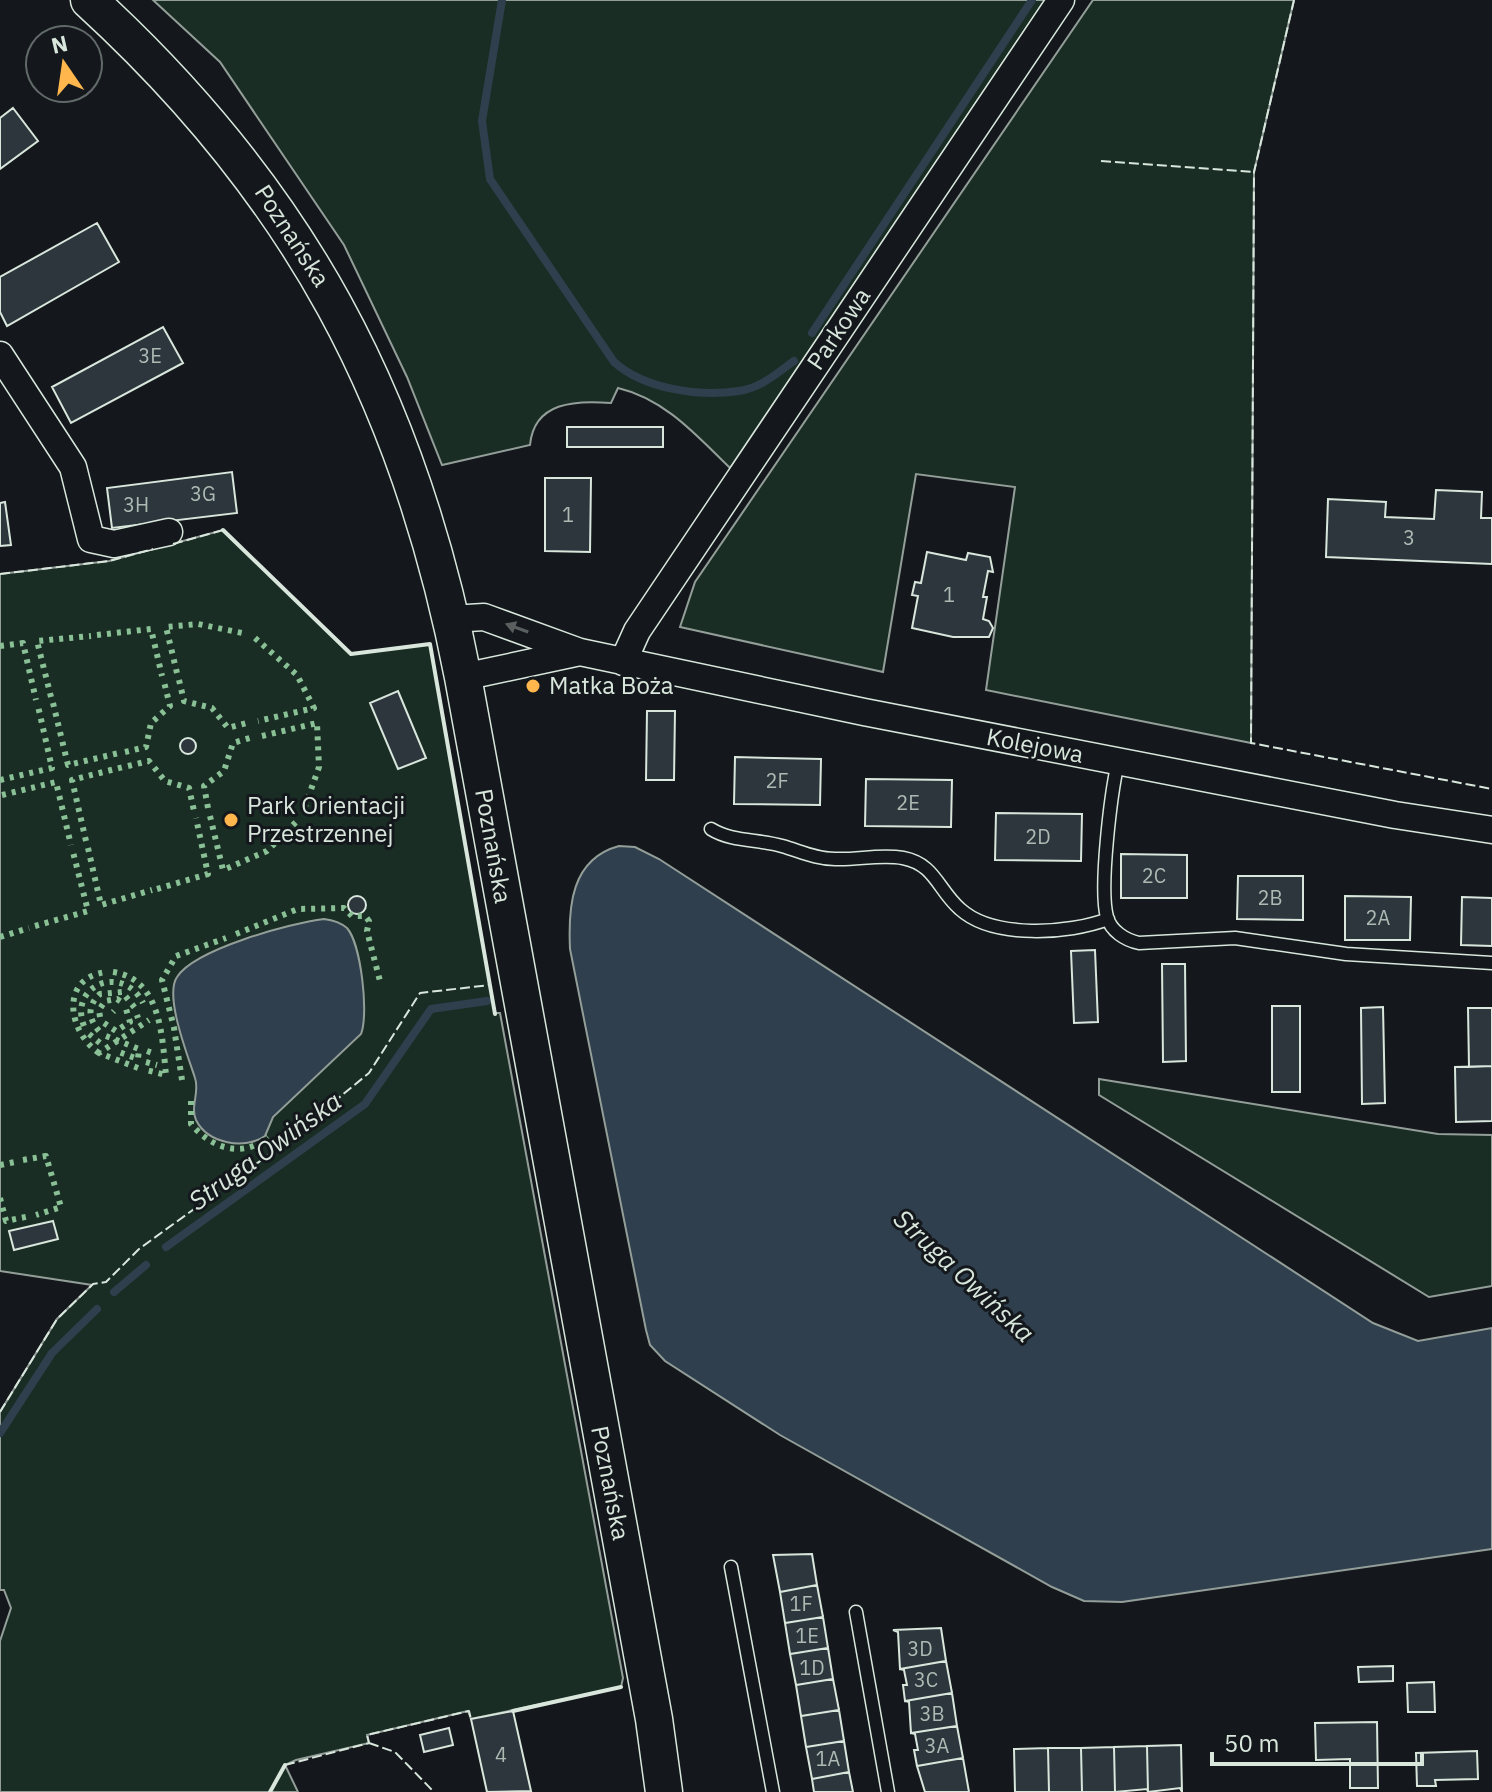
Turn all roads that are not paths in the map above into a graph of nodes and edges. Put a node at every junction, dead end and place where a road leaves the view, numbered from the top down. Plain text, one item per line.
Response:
1 (89, 0) edge
2 (1061, 0) edge
3 (0, 355) edge
4 (169, 532) dead end
5 (451, 619) junction
6 (580, 652) junction
7 (623, 662) junction
8 (463, 677) junction
9 (1118, 762) junction
10 (711, 829) dead end
11 (1492, 830) edge
12 (1108, 919) junction
13 (1492, 963) edge
14 (731, 1567) dead end
15 (856, 1612) dead end
16 (664, 1792) edge
17 (773, 1792) edge
18 (888, 1792) edge

1 - 5 main road, Poznańska
2 - 7 street, Parkowa
3 - 4 street
6 -> 5 street, Kolejowa
5 - 8 main road, Poznańska
6 - 7 street, Kolejowa
6 - 8 street, Kolejowa
7 - 9 street, Kolejowa
8 - 16 main road, Poznańska
9 - 11 street, Kolejowa
9 - 12 lane
10 - 12 lane
12 - 13 lane
14 - 17 lane
15 - 18 lane

